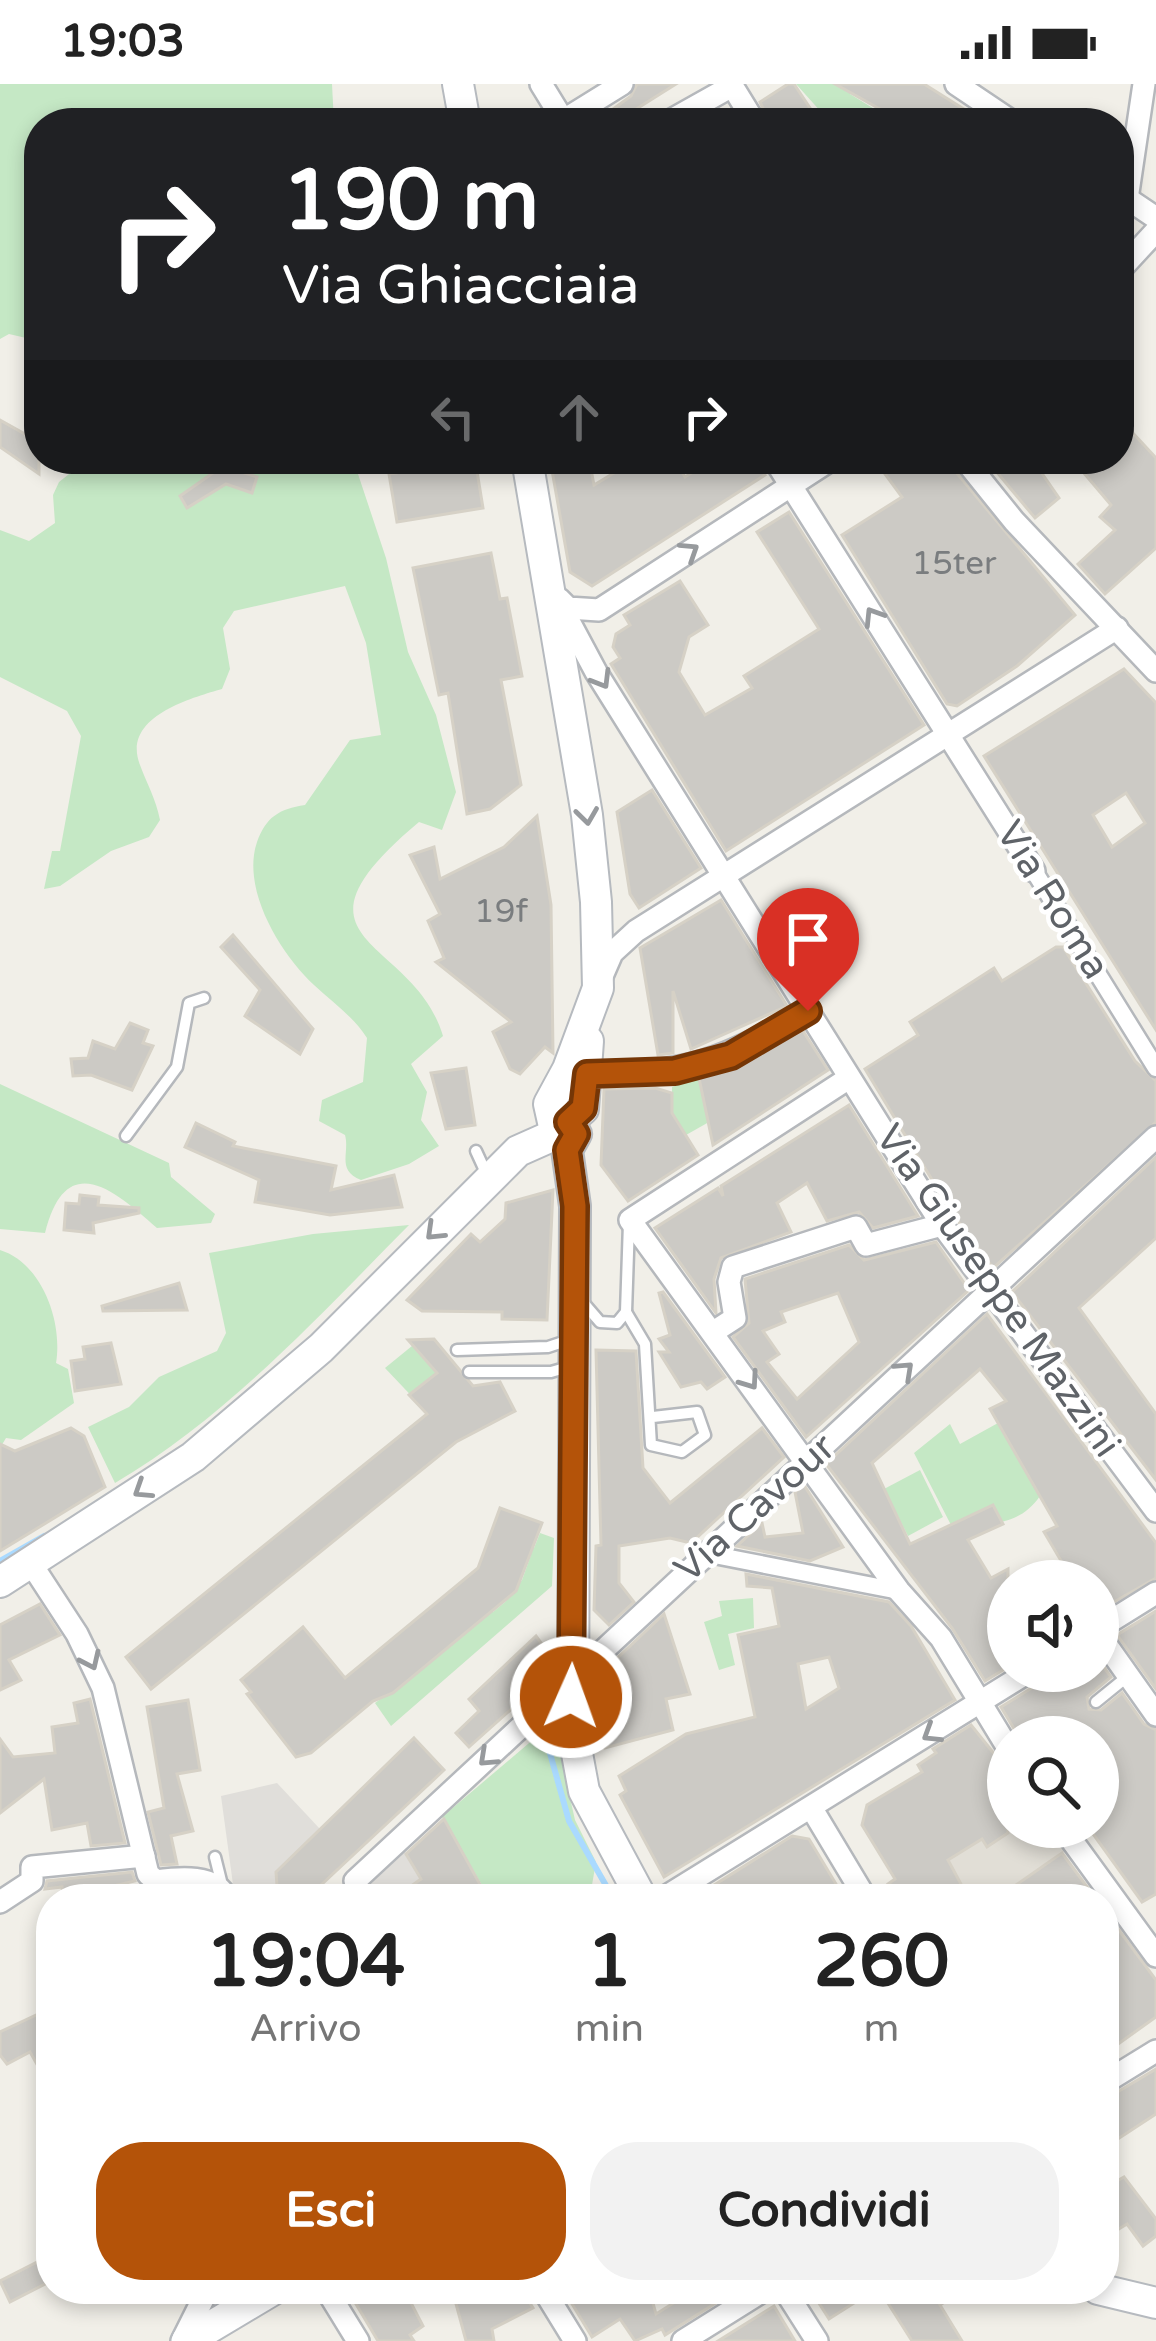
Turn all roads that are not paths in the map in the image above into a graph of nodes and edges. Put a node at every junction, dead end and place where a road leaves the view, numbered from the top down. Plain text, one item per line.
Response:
1 (622, 84) edge
2 (956, 84) edge
3 (1144, 84) edge
4 (731, 85) edge
5 (585, 108) edge
6 (692, 108) edge
7 (992, 108) edge
8 (1134, 146) edge
9 (1156, 232) edge
10 (1134, 255) edge
11 (529, 474) edge
12 (784, 474) edge
13 (808, 474) edge
14 (976, 474) edge
15 (791, 485) junction
16 (551, 585) junction
17 (1117, 628) junction
18 (1156, 671) edge
19 (943, 733) junction
20 (1034, 871) joint
21 (724, 876) junction
22 (598, 988) junction
23 (204, 998) dead end
24 (808, 1011) junction
25 (587, 1023) junction
26 (1156, 1068) edge
27 (587, 1074) junction
28 (849, 1078) junction
29 (126, 1136) dead end
30 (557, 1136) junction
31 (1156, 1137) edge
32 (630, 1220) junction
33 (942, 1226) junction
34 (990, 1290) junction
35 (576, 1295) junction
36 (626, 1312) junction
37 (716, 1331) junction
38 (457, 1350) dead end
39 (575, 1352) junction
40 (469, 1372) dead end
41 (653, 1418) junction
42 (807, 1462) junction
43 (1156, 1510) edge
44 (704, 1552) junction
45 (30, 1562) junction
46 (0, 1582) edge
47 (899, 1591) junction
48 (1156, 1593) edge
49 (1119, 1617) edge
50 (1119, 1662) edge
51 (572, 1676) junction
52 (1128, 1676) junction
53 (996, 1692) edge
54 (980, 1702) junction
55 (1096, 1702) dead end
56 (1156, 1714) edge
57 (989, 1716) edge
58 (812, 1809) junction
59 (1077, 1848) edge
60 (144, 1856) junction
61 (215, 1857) dead end
62 (355, 1881) dead end
63 (200, 1884) edge
64 (222, 1884) edge
65 (634, 1884) edge
66 (687, 1884) edge
67 (857, 1884) edge
68 (1104, 1884) edge
69 (0, 1902) edge
70 (1119, 1905) edge
71 (1156, 1956) edge
72 (1156, 2051) edge
73 (1119, 2074) edge
74 (1119, 2294) edge
75 (1156, 2303) edge
76 (201, 2304) edge
77 (335, 2304) edge
78 (552, 2304) edge
79 (742, 2304) edge
80 (794, 2304) edge
81 (246, 2305) edge
82 (184, 2341) edge
83 (358, 2341) edge
84 (574, 2341) edge
85 (682, 2341) edge
86 (817, 2341) edge

1 - 5 street
2 - 7 street
3 - 8 street
4 - 6 street
9 - 10 street
11 - 16 main road
12 - 15 street, Via Roma
13 - 15 street
14 - 17 street
16 -> 15 street
19 -> 15 street, Via Roma
16 -> 21 street, Via Giuseppe Mazzini
16 -> 22 main road
17 - 18 street
17 - 19 street
19 - 20 street, Via Roma
19 - 21 street
20 - 26 street, Via Roma
21 - 22 street
21 - 24 street, Via Giuseppe Mazzini
22 - 25 main road
23 - 29 lane
24 - 27 street
24 - 28 street, Via Giuseppe Mazzini
25 - 27 main road
25 - 30 main road
27 - 30 main road
28 - 32 street
28 - 33 street, Via Giuseppe Mazzini
30 - 35 main road
30 -> 45 main road
31 - 34 street, Via Cavour
32 - 36 lane
32 - 37 street
33 - 34 street, Via Giuseppe Mazzini
33 - 37 street
42 -> 34 street, Via Cavour
34 - 43 street, Via Giuseppe Mazzini
35 - 36 lane
35 - 39 main road
36 - 41 lane
37 -> 42 street
38 - 39 lane
39 - 40 lane
39 - 51 main road
41 - 41 lane
42 - 44 street, Via Cavour
42 - 47 street
44 - 47 street
44 - 51 street, Via Cavour
45 - 46 main road
45 -> 60 street
47 - 54 street
48 - 49 street
50 - 52 street
51 -> 62 street, Via Cavour
51 - 65 main road
52 - 55 lane
52 - 56 street
53 - 54 street
54 - 57 street
54 -> 58 street
58 - 66 street
58 - 67 street
59 - 68 street
60 - 63 street
60 - 69 street
61 - 64 lane
70 - 71 street
72 - 73 street
74 - 75 main road
76 - 82 street
77 - 83 street
78 - 84 street
79 - 85 street
80 - 86 street
81 - 82 main road

